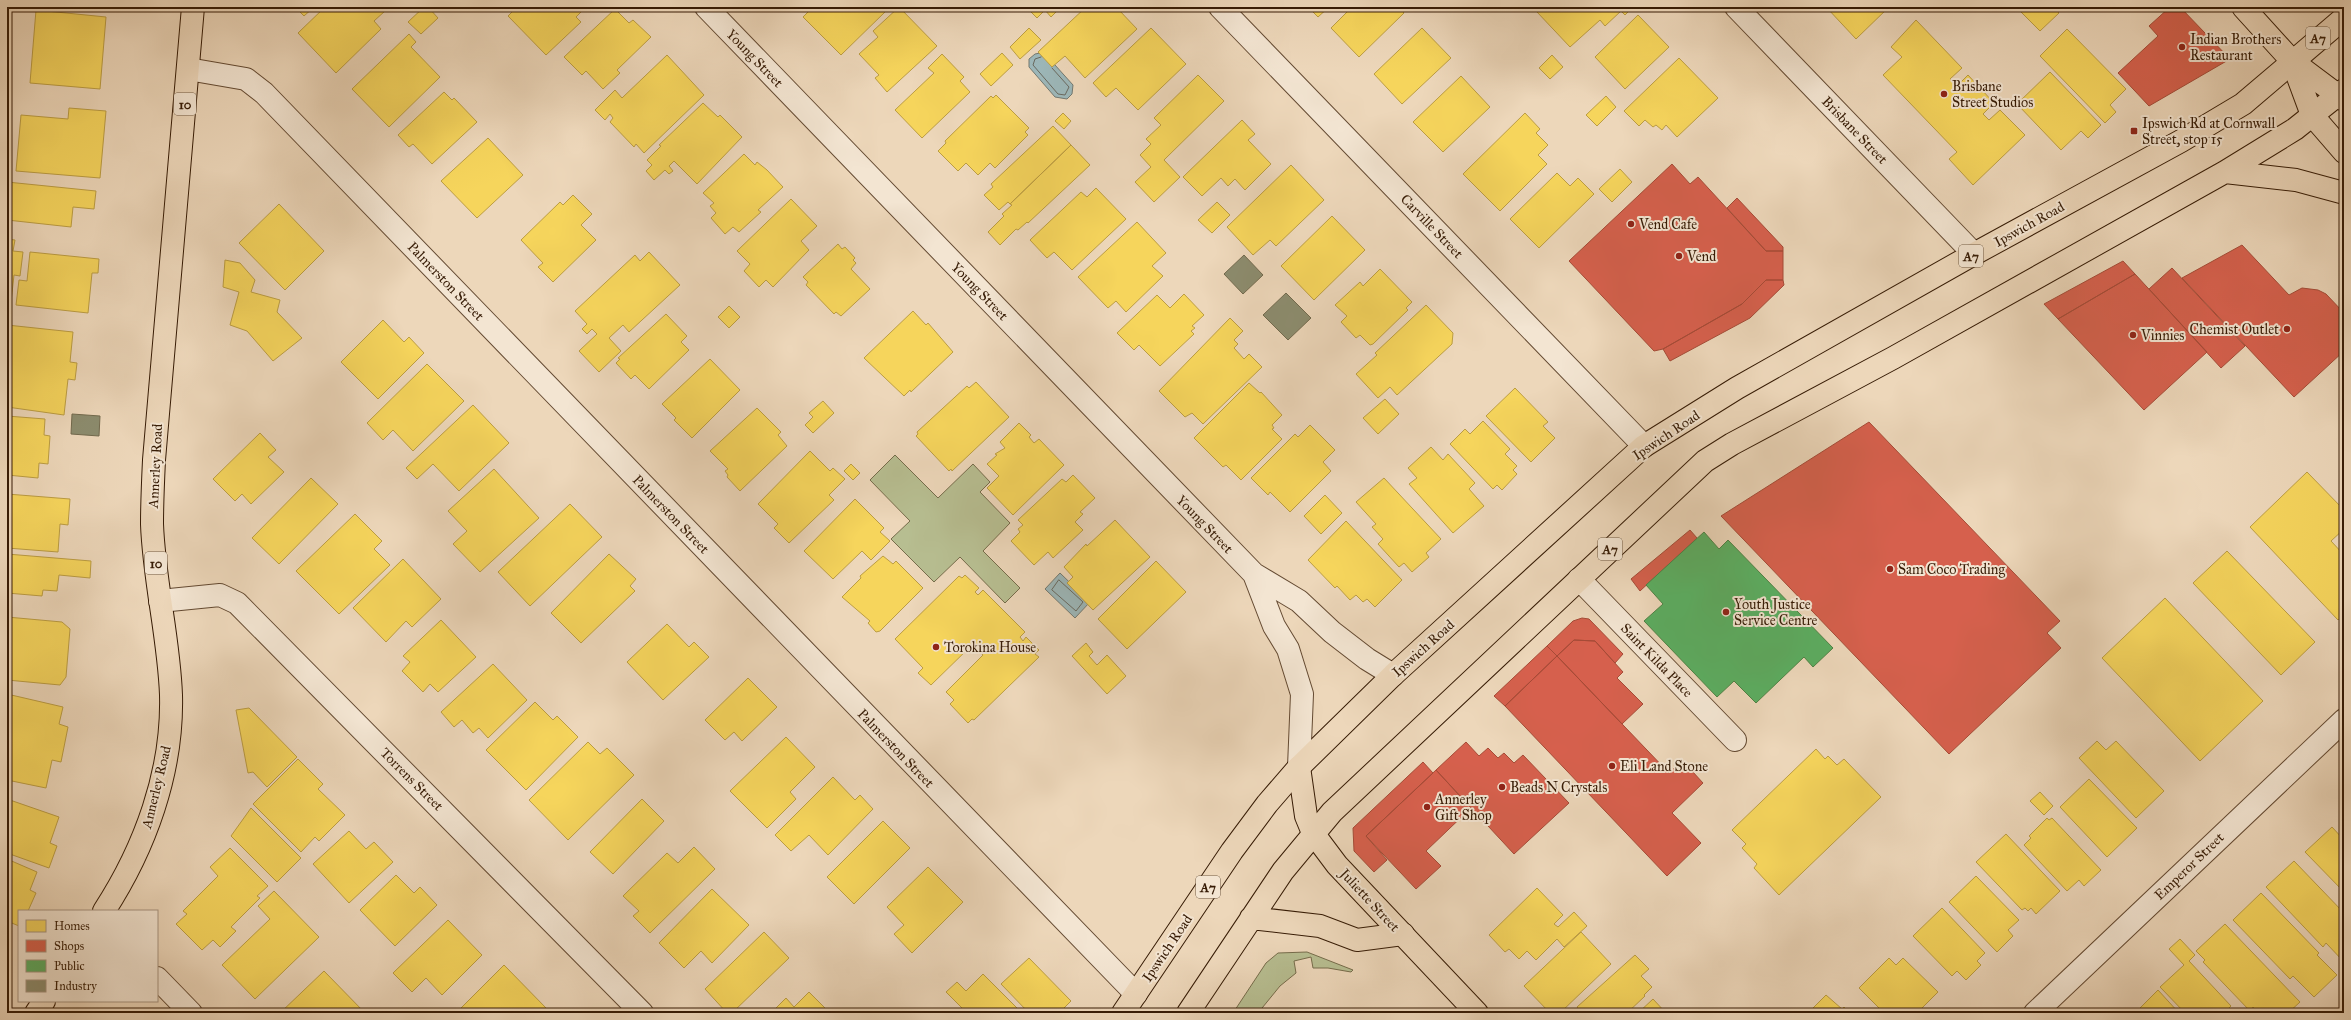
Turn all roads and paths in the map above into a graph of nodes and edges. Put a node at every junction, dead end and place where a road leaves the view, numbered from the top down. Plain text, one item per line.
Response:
1 (193, 7) edge
2 (706, 7) edge
3 (1220, 7) edge
4 (1736, 7) edge
5 (2243, 7) edge
6 (2344, 18) edge
7 (2292, 60) junction
8 (188, 69) junction
9 (2342, 95) edge
10 (2312, 115) junction
11 (2344, 152) edge
12 (2225, 172) junction
13 (2344, 193) edge
14 (1974, 254) junction
15 (1644, 446) junction
16 (1254, 574) junction
17 (1579, 579) junction
18 (160, 601) junction
19 (1393, 675) junction
20 (2344, 720) edge
21 (1735, 740) dead end
22 (1299, 767) junction
23 (1313, 832) junction
24 (105, 910) edge
25 (1251, 918) junction
26 (1403, 934) junction
27 (158, 979) edge
28 (1136, 994) junction
29 (43, 1002) edge
30 (36, 1013) edge
31 (191, 1013) edge
32 (642, 1013) edge
33 (1123, 1013) edge
34 (1188, 1013) edge
35 (1477, 1013) edge
36 (2035, 1013) edge

1 - 8 main road, Annerley Road / 10
2 - 16 street, Young Street
3 - 15 street, Carville Street
4 - 14 street, Brisbane Street
5 - 7 main road
6 - 7 main road, Ipswich Road / A7
7 - 9 main road
7 - 10 main road
7 - 14 main road, Ipswich Road / A7
8 - 18 main road, Annerley Road / 10
8 - 28 street, Palmerston Street
9 - 10 main road, A7
10 - 11 main road
10 - 12 main road, A7
12 - 13 main road
12 - 17 main road, A7
14 - 15 main road, Ipswich Road / A7
15 - 19 main road, Ipswich Road / A7
16 - 19 street, Young Street
16 - 22 street, Young Street
17 - 21 street, Saint Kilda Place
17 - 23 main road, A7
18 - 24 main road, Annerley Road / 10
18 - 32 street, Torrens Street
19 - 22 main road, Ipswich Road / A7
20 - 36 street, Emperor Street
22 - 23 main road, Juliette Street
22 - 28 main road, Ipswich Road / A7
23 - 25 main road, A7
23 - 26 main road, Juliette Street
25 - 26 main road
25 - 34 main road, A7
26 - 35 main road, Juliette Street
27 - 31 street
28 - 33 main road, Ipswich Road / A7
29 - 30 main road

